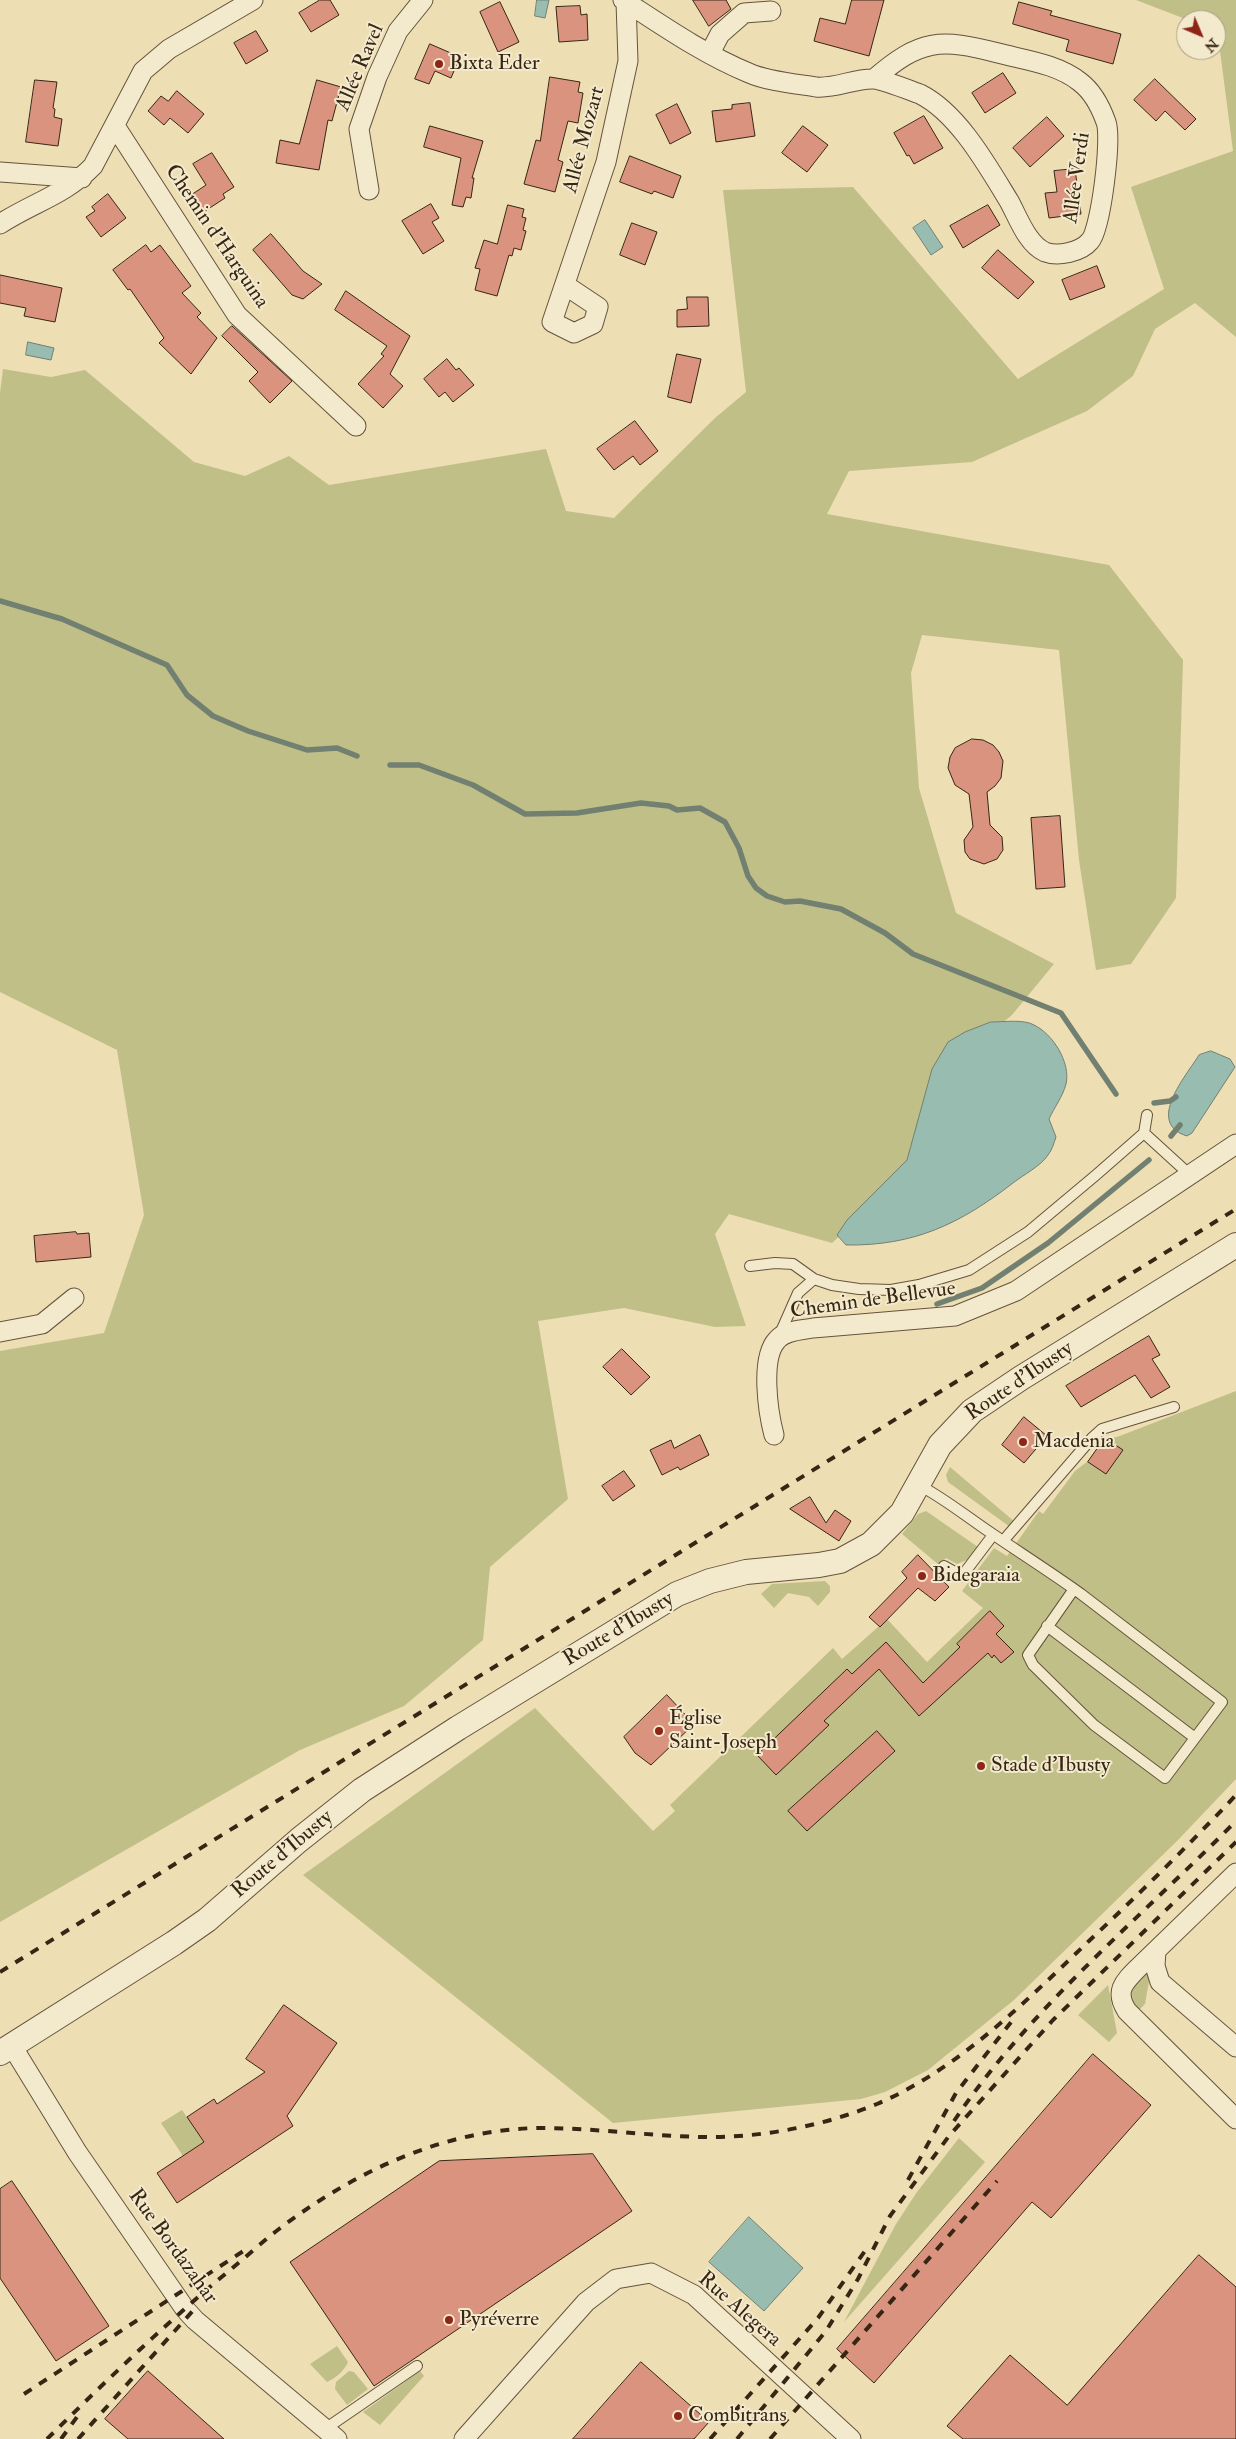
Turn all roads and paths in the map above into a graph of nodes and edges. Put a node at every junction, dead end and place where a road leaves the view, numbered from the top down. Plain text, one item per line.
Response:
1 (253, 0) edge
2 (423, 0) edge
3 (625, 1) edge
4 (771, 11) dead end
5 (710, 53) junction
6 (874, 79) junction
7 (115, 126) junction
8 (0, 172) edge
9 (82, 178) junction
10 (369, 190) dead end
11 (0, 224) edge
12 (565, 285) dead end
13 (356, 426) dead end
14 (1147, 1115) dead end
15 (1144, 1133) junction
16 (1236, 1144) edge
17 (1190, 1175) junction
18 (1236, 1245) edge
19 (750, 1266) dead end
20 (814, 1279) junction
21 (74, 1298) dead end
22 (0, 1332) edge
23 (778, 1338) junction
24 (1174, 1406) dead end
25 (774, 1435) dead end
26 (917, 1484) junction
27 (993, 1535) junction
28 (1003, 1541) junction
29 (944, 1566) dead end
30 (1074, 1589) junction
31 (1047, 1626) junction
32 (1195, 1738) junction
33 (1236, 1873) edge
34 (1156, 1951) junction
35 (1236, 2047) edge
36 (6, 2050) edge
37 (1236, 2120) edge
38 (417, 2366) dead end
39 (331, 2434) edge
40 (464, 2439) edge
41 (851, 2439) edge

1 - 7 street
2 - 10 street, Allée Ravel
3 - 5 street, Allée Verdi
3 - 12 street, Allée Mozart
4 - 5 street
5 - 6 street, Allée Verdi
6 - 6 street, Allée Verdi
7 - 9 street
7 - 13 street, Chemin d'Harguina
8 - 9 street
9 - 11 street
14 - 15 lane
15 - 17 lane
15 - 20 lane
16 - 17 street, Chemin de Bellevue
17 - 23 street, Chemin de Bellevue
18 - 26 street, Route d'Ibusty
19 - 20 lane
20 - 23 lane
21 - 22 street
23 - 25 street, Chemin de Bellevue
24 - 28 lane
26 - 27 lane
26 - 36 street, Route d'Ibusty
27 - 28 lane
27 - 29 lane
28 - 30 lane
30 - 31 lane
30 - 32 lane
31 - 32 lane
31 - 32 lane
33 - 34 street
34 - 35 street
34 - 37 street
36 - 39 street, Rue Bordazahar
38 - 39 lane
40 - 41 street, Rue Alegera

